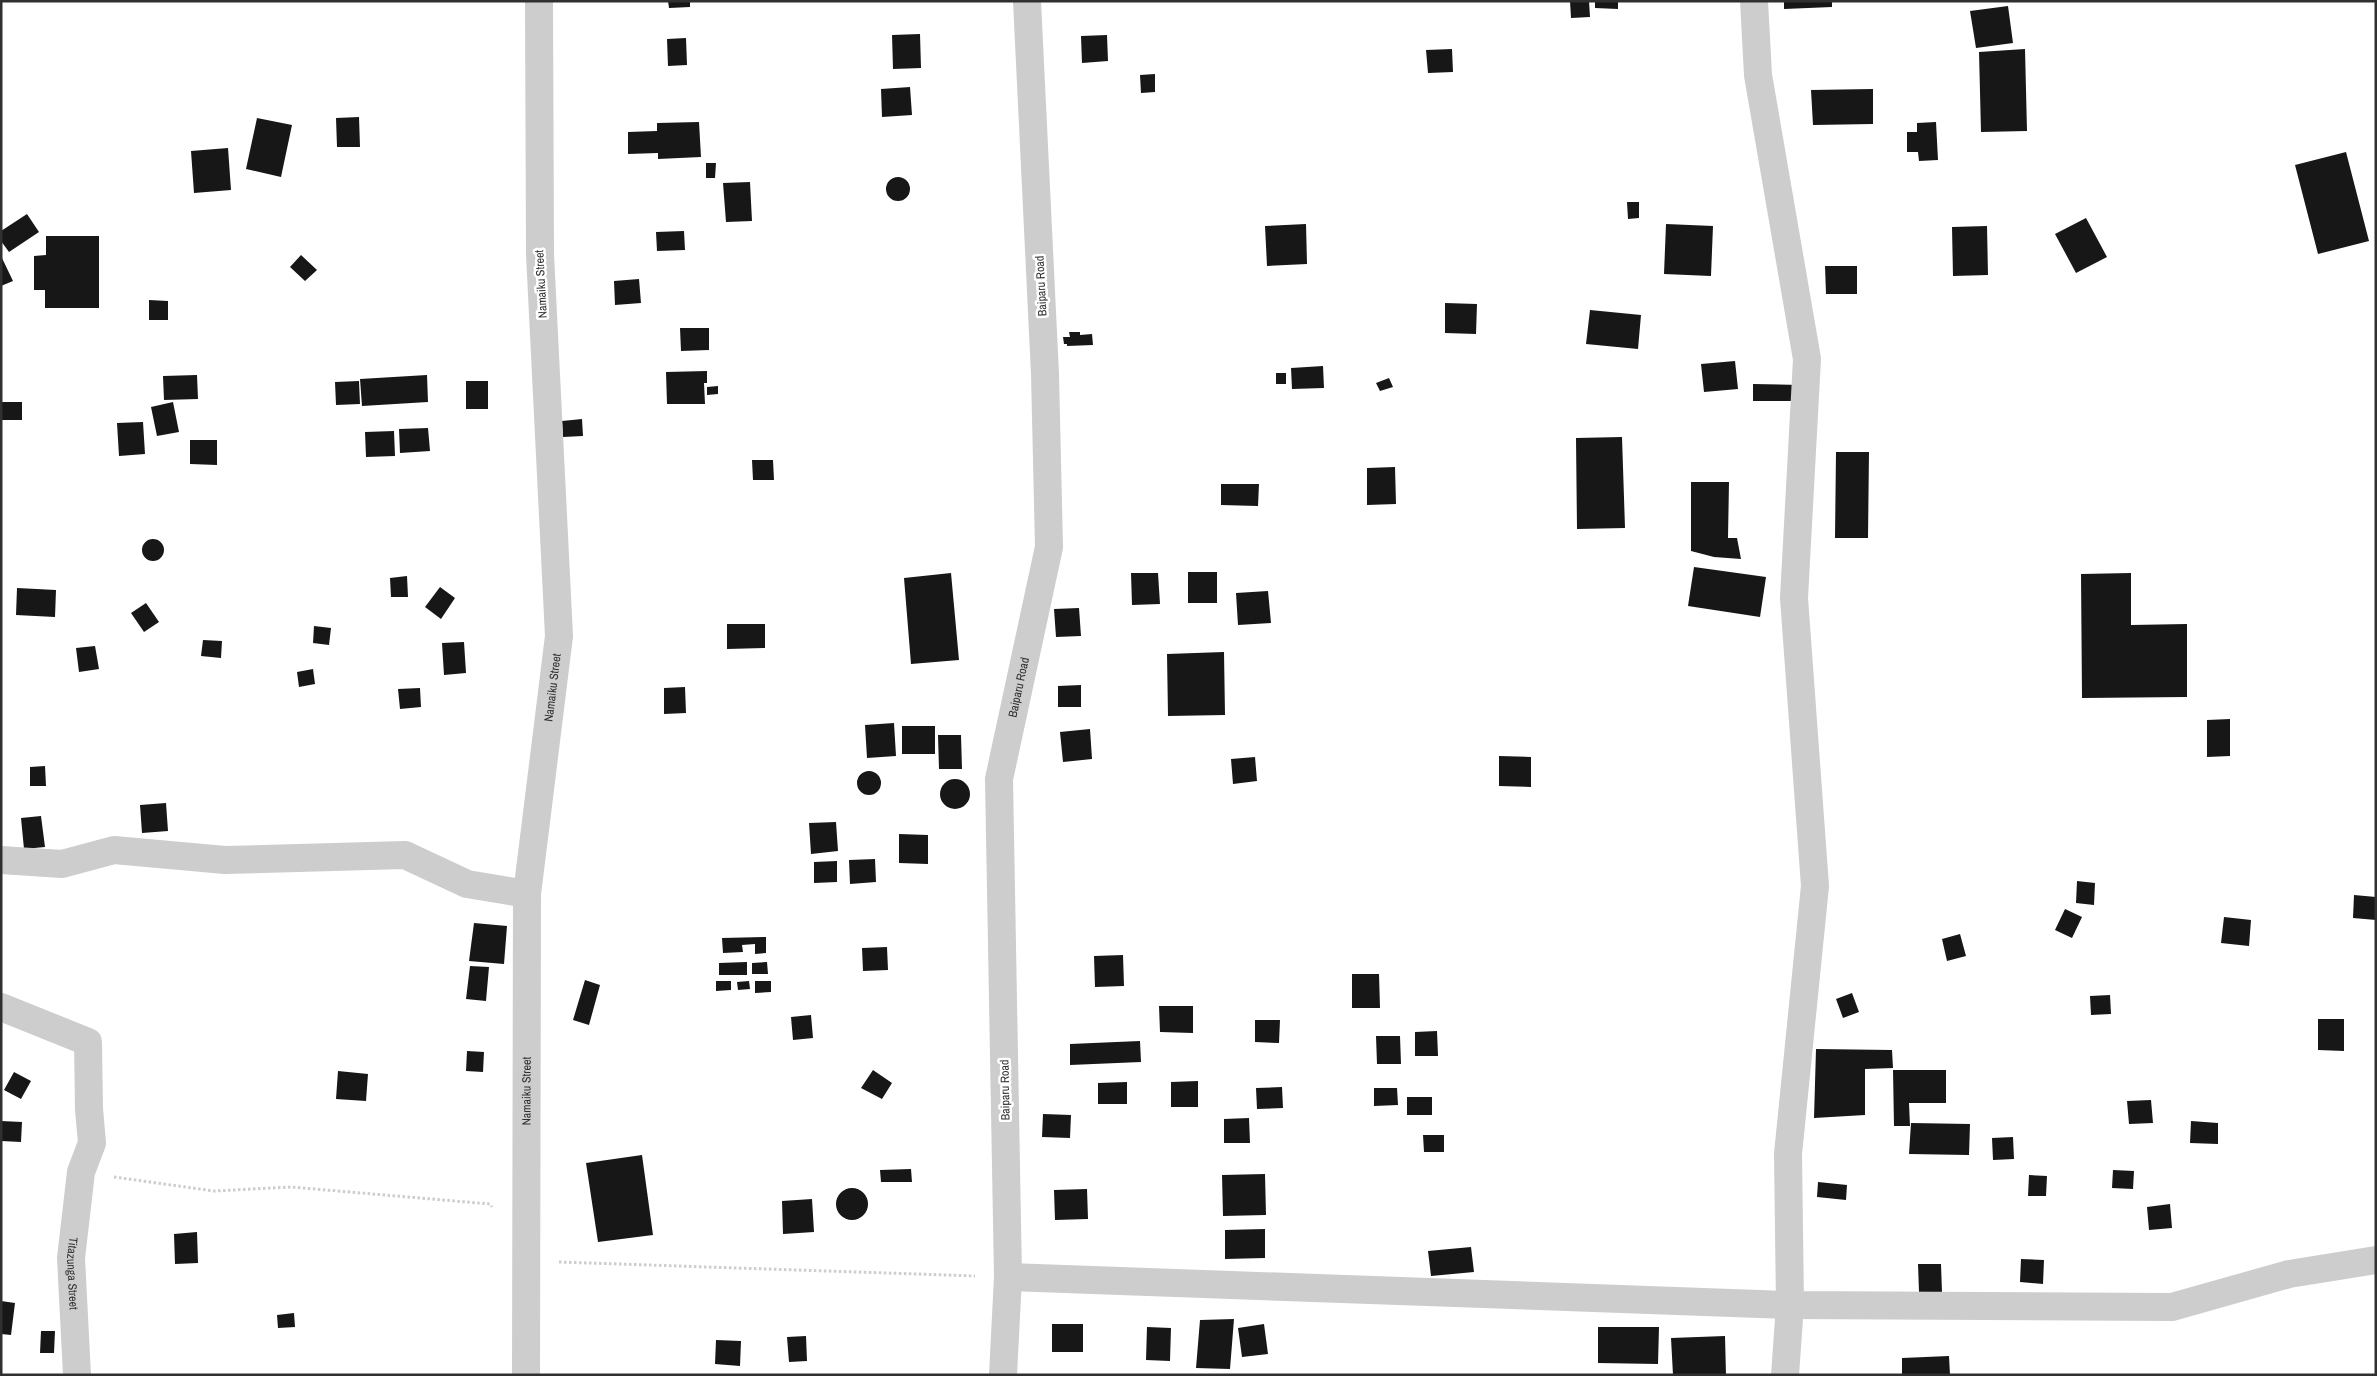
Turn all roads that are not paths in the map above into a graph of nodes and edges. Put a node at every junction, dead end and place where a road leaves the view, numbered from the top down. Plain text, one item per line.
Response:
1 (539, 1) edge
2 (1027, 1) edge
3 (1754, 1) edge
4 (1, 860) edge
5 (526, 894) junction
6 (1, 1007) edge
7 (2376, 1260) edge
8 (1008, 1277) junction
9 (1790, 1305) junction
10 (77, 1375) edge
11 (526, 1375) edge
12 (1003, 1375) edge
13 (1785, 1375) edge

1 - 5 street, Namaiku Street
2 - 8 street, Baiparu Road
3 - 9 street
4 - 5 street
5 - 11 street, Namaiku Street
6 - 10 street, Titazunga Street
7 - 9 street
8 - 9 street
8 - 12 street, Baiparu Road
9 - 13 street

